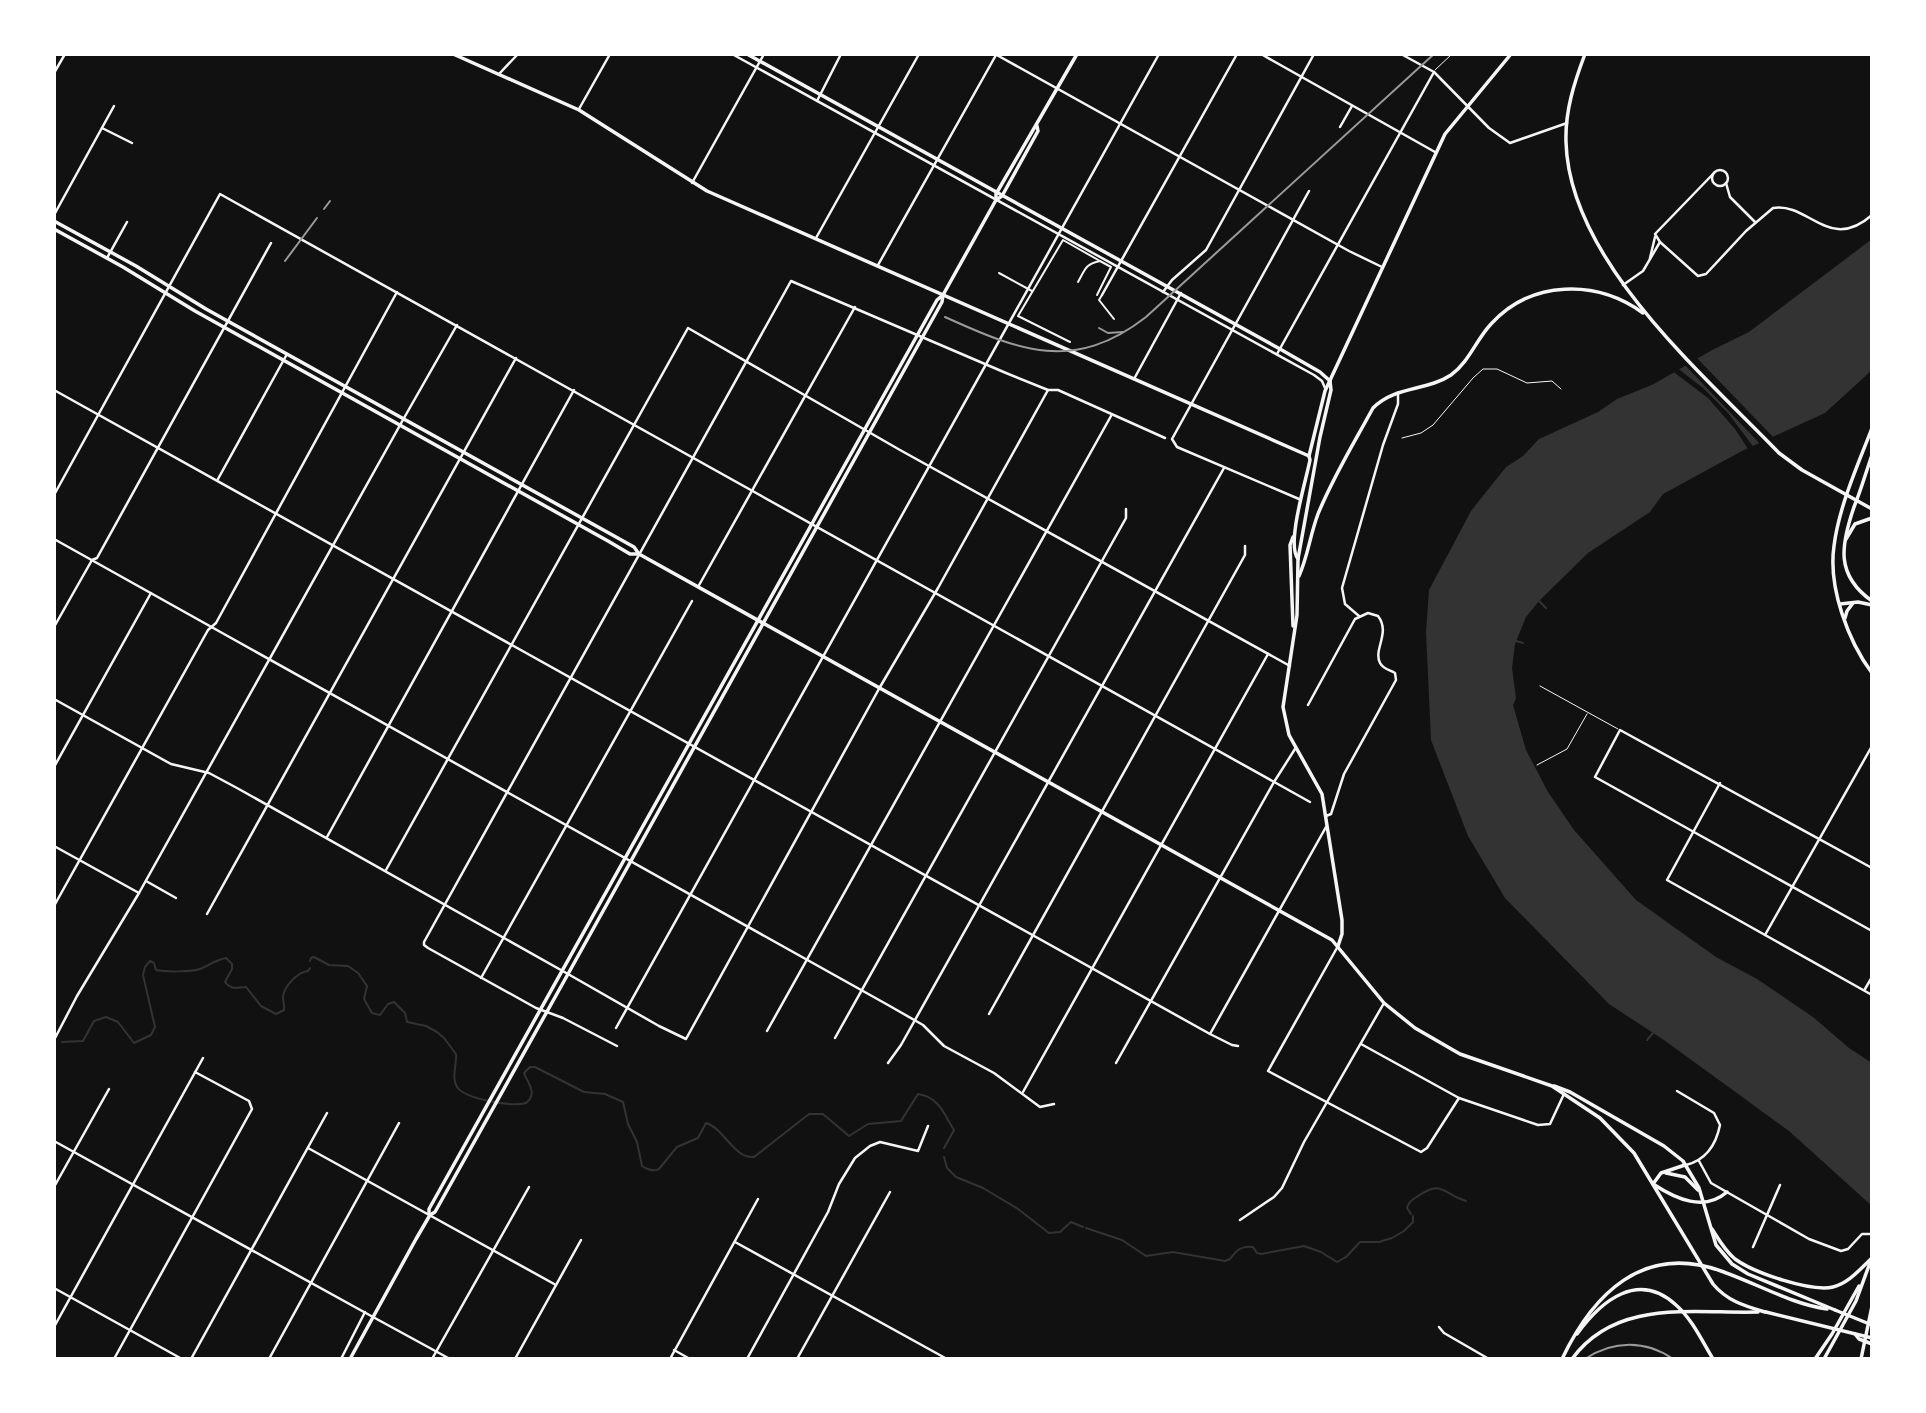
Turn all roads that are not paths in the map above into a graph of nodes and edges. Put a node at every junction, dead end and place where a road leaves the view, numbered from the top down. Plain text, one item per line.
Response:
1 (65, 54) edge
2 (453, 54) edge
3 (518, 54) edge
4 (610, 54) edge
5 (732, 54) edge
6 (747, 54) edge
7 (764, 54) edge
8 (841, 54) edge
9 (919, 54) edge
10 (996, 54) edge
11 (1077, 54) edge
12 (1159, 54) edge
13 (1237, 54) edge
14 (1261, 54) edge
15 (1314, 54) edge
16 (1401, 54) edge
17 (1452, 54) edge
18 (1585, 54) edge
19 (1510, 55) edge
20 (760, 62) junction
21 (757, 68) junction
22 (1434, 72) junction
23 (54, 73) edge
24 (499, 74) junction
25 (1302, 77) junction
26 (1058, 89) junction
27 (819, 94) junction
28 (817, 101) junction
29 (1352, 105) junction
30 (114, 106) dead end
31 (579, 110) junction
32 (1567, 123) junction
33 (1120, 124) junction
34 (1037, 126) junction
35 (878, 127) junction
36 (1340, 127) dead end
37 (103, 128) junction
38 (1401, 132) junction
39 (875, 133) junction
40 (132, 143) dead end
41 (1436, 152) junction
42 (1179, 158) junction
43 (937, 160) junction
44 (934, 166) junction
45 (1714, 173) junction
46 (692, 183) junction
47 (1706, 183) junction
48 (1726, 183) junction
49 (1715, 184) junction
50 (1238, 190) junction
51 (1309, 191) dead end
52 (996, 194) junction
53 (1002, 197) junction
54 (996, 200) junction
55 (54, 215) edge
56 (1872, 215) edge
57 (1293, 219) junction
58 (54, 221) edge
59 (127, 222) dead end
60 (1755, 222) junction
61 (1062, 228) junction
62 (54, 229) edge
63 (1058, 234) junction
64 (1656, 236) junction
65 (816, 238) junction
66 (1660, 242) junction
67 (271, 243) dead end
68 (1338, 245) junction
69 (110, 251) junction
70 (107, 258) junction
71 (1122, 260) junction
72 (1100, 261) junction
73 (1649, 261) junction
74 (878, 265) junction
75 (1118, 267) junction
76 (1382, 267) junction
77 (999, 273) dead end
78 (1078, 282) dead end
79 (1623, 285) junction
80 (1167, 286) junction
81 (169, 287) junction
82 (1027, 289) junction
83 (397, 292) junction
84 (1032, 292) junction
85 (1163, 292) junction
86 (1181, 293) junction
87 (166, 294) junction
88 (943, 295) junction
89 (1097, 295) dead end
90 (1102, 295) joint
91 (1177, 300) junction
92 (855, 307) junction
93 (1647, 316) junction
94 (1114, 319) dead end
95 (228, 321) junction
96 (1008, 323) junction
97 (1235, 324) junction
98 (457, 325) junction
99 (224, 327) junction
100 (1232, 330) junction
101 (917, 335) junction
102 (923, 337) junction
103 (1070, 342) dead end
104 (1280, 349) junction
105 (287, 354) junction
106 (1276, 355) junction
107 (516, 358) junction
108 (284, 360) junction
109 (747, 361) junction
110 (985, 364) junction
111 (1336, 368) junction
112 (1321, 372) junction
113 (1134, 379) junction
114 (1330, 381) junction
115 (346, 386) junction
116 (1561, 388) dead end
117 (54, 390) edge
118 (574, 390) junction
119 (1048, 390) junction
120 (1325, 391) junction
121 (1398, 392) junction
122 (343, 393) junction
123 (806, 395) junction
124 (1191, 403) junction
125 (99, 414) junction
126 (1111, 416) junction
127 (404, 418) junction
128 (634, 424) junction
129 (400, 425) junction
130 (1872, 428) edge
131 (865, 429) junction
132 (870, 433) junction
133 (1320, 437) junction
134 (1165, 438) dead end
135 (1402, 438) dead end
136 (158, 447) junction
137 (463, 452) junction
138 (1872, 455) edge
139 (1309, 456) junction
140 (693, 457) junction
141 (460, 458) junction
142 (929, 465) junction
143 (1224, 468) junction
144 (218, 479) junction
145 (523, 485) junction
146 (752, 490) junction
147 (519, 492) junction
148 (54, 495) edge
149 (1848, 496) junction
150 (988, 498) junction
151 (1302, 499) junction
152 (1857, 501) junction
153 (1126, 509) dead end
154 (1872, 509) edge
155 (277, 512) junction
156 (582, 518) junction
157 (1872, 518) edge
158 (812, 523) junction
159 (578, 525) junction
160 (818, 527) junction
161 (1047, 531) junction
162 (1295, 532) junction
163 (54, 539) edge
164 (333, 544) junction
165 (1844, 544) junction
166 (1245, 546) dead end
167 (639, 554) junction
168 (1306, 557) junction
169 (876, 559) junction
170 (1298, 559) junction
171 (92, 560) junction
172 (1102, 561) junction
173 (393, 577) junction
174 (1297, 581) junction
175 (698, 587) junction
176 (1156, 591) junction
177 (151, 593) junction
178 (936, 593) junction
179 (692, 601) dead end
180 (1854, 602) junction
181 (1872, 603) edge
182 (1840, 604) junction
183 (453, 611) junction
184 (1357, 617) junction
185 (758, 620) junction
186 (1209, 620) junction
187 (764, 623) junction
188 (1845, 623) junction
189 (212, 626) junction
190 (995, 626) junction
191 (54, 627) edge
192 (1294, 632) junction
193 (512, 644) junction
194 (1268, 654) junction
195 (823, 655) junction
196 (1049, 656) junction
197 (270, 658) junction
198 (1290, 666) junction
199 (1872, 673) edge
200 (571, 677) junction
201 (1102, 686) junction
202 (1540, 686) dead end
203 (880, 687) junction
204 (330, 692) junction
205 (54, 699) edge
206 (1308, 705) dead end
207 (631, 710) junction
208 (1588, 712) junction
209 (83, 715) junction
210 (1156, 716) junction
211 (941, 722) junction
212 (389, 725) junction
213 (1620, 730) junction
214 (689, 743) junction
215 (1872, 746) edge
216 (695, 747) junction
217 (142, 748) junction
218 (1215, 749) junction
219 (1295, 749) junction
220 (995, 752) junction
221 (449, 758) junction
222 (1537, 765) dead end
223 (54, 767) edge
224 (206, 772) junction
225 (754, 780) junction
226 (1048, 782) junction
227 (1274, 782) junction
228 (1720, 783) junction
229 (508, 791) junction
230 (1310, 802) dead end
231 (268, 805) junction
232 (811, 812) junction
233 (1102, 812) junction
234 (1325, 817) junction
235 (566, 824) junction
236 (1326, 827) junction
237 (1693, 832) junction
238 (327, 837) junction
239 (1819, 838) junction
240 (1161, 845) junction
241 (54, 846) edge
242 (870, 846) junction
243 (625, 858) junction
244 (80, 860) junction
245 (631, 862) junction
246 (1872, 868) edge
247 (386, 870) junction
248 (926, 876) junction
249 (1220, 878) junction
250 (146, 881) junction
251 (1791, 887) junction
252 (139, 893) junction
253 (690, 895) junction
254 (176, 898) dead end
255 (445, 904) junction
256 (54, 906) edge
257 (979, 906) junction
258 (1279, 910) junction
259 (207, 914) dead end
260 (749, 927) junction
261 (1872, 931) edge
262 (1033, 936) junction
263 (1765, 936) junction
264 (504, 938) junction
265 (1338, 946) junction
266 (808, 961) junction
267 (1092, 969) junction
268 (562, 971) junction
269 (568, 974) junction
270 (1872, 977) edge
271 (481, 978) junction
272 (862, 990) junction
273 (1865, 990) junction
274 (1872, 995) edge
275 (1151, 1002) junction
276 (1384, 1003) junction
277 (627, 1007) junction
278 (541, 1010) junction
279 (547, 1012) junction
280 (989, 1014) dead end
281 (915, 1020) junction
282 (616, 1028) dead end
283 (533, 1030) junction
284 (767, 1031) dead end
285 (1210, 1034) junction
286 (835, 1038) dead end
287 (54, 1040) edge
288 (1361, 1044) junction
289 (617, 1046) dead end
290 (1238, 1046) dead end
291 (203, 1058) dead end
292 (888, 1063) dead end
293 (1116, 1063) dead end
294 (195, 1072) junction
295 (1552, 1086) junction
296 (109, 1089) dead end
297 (1566, 1090) junction
298 (1677, 1091) dead end
299 (1023, 1092) junction
300 (1564, 1095) junction
301 (1459, 1098) junction
302 (1326, 1103) junction
303 (1054, 1104) dead end
304 (327, 1113) dead end
305 (399, 1123) dead end
306 (928, 1126) dead end
307 (54, 1141) edge
308 (308, 1148) junction
309 (74, 1152) junction
310 (1699, 1161) junction
311 (1686, 1165) junction
312 (1661, 1173) junction
313 (367, 1181) junction
314 (133, 1184) junction
315 (1653, 1184) junction
316 (1780, 1185) dead end
317 (54, 1187) edge
318 (530, 1187) dead end
319 (890, 1192) dead end
320 (1727, 1192) junction
321 (1702, 1196) junction
322 (758, 1199) dead end
323 (1703, 1202) junction
324 (429, 1215) junction
325 (1767, 1215) junction
326 (192, 1217) junction
327 (1240, 1220) dead end
328 (1709, 1224) junction
329 (1872, 1234) edge
330 (581, 1240) dead end
331 (735, 1242) junction
332 (1753, 1247) dead end
333 (252, 1250) junction
334 (494, 1251) junction
335 (1872, 1258) edge
336 (794, 1274) junction
337 (311, 1282) junction
338 (556, 1284) junction
339 (54, 1288) edge
340 (832, 1295) junction
341 (71, 1297) junction
342 (1854, 1300) junction
343 (1872, 1306) edge
344 (1835, 1310) junction
345 (365, 1312) junction
346 (1765, 1312) junction
347 (373, 1317) junction
348 (1872, 1325) edge
349 (54, 1327) edge
350 (1439, 1327) dead end
351 (130, 1330) junction
352 (1853, 1333) junction
353 (1872, 1338) edge
354 (1872, 1344) edge
355 (674, 1350) junction
356 (1566, 1350) junction
357 (437, 1352) junction
358 (1861, 1357) edge
359 (798, 1358) edge
360 (114, 1359) edge
361 (182, 1359) edge
362 (191, 1359) edge
363 (269, 1359) edge
364 (341, 1359) edge
365 (350, 1359) edge
366 (432, 1359) edge
367 (450, 1359) edge
368 (515, 1359) edge
369 (670, 1359) edge
370 (690, 1359) edge
371 (747, 1359) edge
372 (946, 1359) edge
373 (1489, 1359) edge
374 (1562, 1359) edge
375 (1572, 1359) edge
376 (1713, 1359) edge
377 (1815, 1359) edge
378 (1824, 1359) edge

1 - 23 street
2 - 24 main road
3 - 24 street
4 - 31 street
5 - 21 street
6 - 20 main road
7 - 20 street
8 - 27 street
9 - 35 street
10 - 26 street
10 - 43 street
11 - 26 main road
12 - 33 street
13 - 42 street
14 - 25 street
15 - 25 street
16 - 22 street
17 - 22 lane
18 - 32 main road
19 - 41 main road
20 - 21 street
20 - 27 main road
21 - 28 street
21 - 46 street
22 - 32 street
22 - 38 street
24 - 31 main road
25 - 29 street
25 - 50 street
26 - 33 street
26 - 34 main road
27 - 28 street
27 - 35 main road
28 - 39 street
29 - 36 street
29 - 38 street
30 - 37 street
31 - 46 main road
32 - 79 main road
33 - 42 street
33 - 61 street
34 - 52 main road
34 - 53 main road
35 - 39 street
35 - 43 main road
37 - 40 street
37 - 55 street
38 - 41 street
38 - 68 street
39 - 44 street
39 - 65 street
41 - 76 main road
42 - 50 street
42 - 71 street
43 - 44 street
43 - 52 main road
44 - 54 street
44 - 74 street
45 - 47 street
45 - 48 street
45 - 49 street
46 - 65 main road
47 - 49 street
47 - 64 street
48 - 49 street
48 - 60 street
50 - 57 street
50 - 80 street
51 - 57 street
52 - 53 main road
52 - 54 main road
53 - 54 main road
53 - 61 main road
54 - 63 street
54 - 88 main road
56 - 60 street
57 - 68 street
57 - 97 street
58 - 69 main road
59 - 69 street
60 - 66 street
61 - 63 street
61 - 71 main road
62 - 70 main road
63 - 75 street
63 - 82 street
64 - 66 street
64 - 73 street
65 - 74 main road
66 - 73 street
67 - 95 street
68 - 76 street
68 - 104 street
69 - 70 street
69 - 81 main road
70 - 87 main road
71 - 75 street
71 - 80 main road
72 - 78 street
72 - 84 street
72 - 89 street
73 - 79 street
74 - 88 main road
75 - 85 street
75 - 90 street
76 - 111 main road
77 - 82 street
79 - 93 main road
80 - 85 street
80 - 86 main road
81 - 83 street
81 - 87 street
81 - 95 main road
82 - 84 street
82 - 96 street
83 - 98 street
83 - 115 street
84 - 103 street
85 - 91 street
86 - 91 street
86 - 97 main road
87 - 99 main road
87 - 125 street
88 - 96 main road
88 - 101 main road
88 - 102 main road
90 - 94 street
91 - 100 street
91 - 113 street
92 - 101 street
92 - 109 street
92 - 123 street
93 - 121 main road
93 - 149 main road
95 - 99 street
95 - 105 main road
96 - 110 street
96 - 113 main road
97 - 100 street
97 - 104 main road
98 - 107 street
98 - 127 street
99 - 108 main road
99 - 136 street
100 - 106 street
100 - 124 street
101 - 102 street
101 - 131 main road
102 - 110 street
102 - 132 main road
104 - 106 street
104 - 112 main road
105 - 108 street
105 - 115 main road
106 - 120 street
107 - 118 street
107 - 137 street
108 - 122 main road
108 - 144 street
109 - 123 street
109 - 128 street
109 - 140 street
110 - 119 street
110 - 142 street
111 - 112 main road
111 - 114 main road
112 - 114 main road
113 - 124 main road
114 - 120 main road
114 - 133 main road
115 - 122 street
115 - 127 main road
116 - 135 lane
117 - 125 street
118 - 128 street
118 - 145 street
119 - 126 street
119 - 150 street
120 - 139 main road
121 - 168 main road
121 - 184 street
122 - 129 main road
122 - 155 street
123 - 131 street
123 - 146 street
124 - 139 main road
124 - 143 street
125 - 136 street
125 - 148 street
126 - 134 street
126 - 161 street
127 - 129 street
127 - 137 main road
128 - 140 street
128 - 156 street
129 - 141 main road
129 - 164 street
130 - 149 main road
131 - 132 street
131 - 158 main road
132 - 142 street
132 - 160 main road
133 - 139 main road
133 - 170 main road
136 - 144 street
136 - 171 street
137 - 141 street
137 - 145 main road
138 - 152 main road
139 - 151 main road
140 - 146 street
140 - 167 street
141 - 147 main road
141 - 173 street
142 - 150 street
142 - 169 street
143 - 151 street
143 - 176 street
144 - 155 street
145 - 147 street
145 - 156 main road
146 - 158 street
146 - 175 street
147 - 159 main road
147 - 183 street
149 - 152 main road
149 - 182 main road
150 - 161 street
150 - 178 street
151 - 162 main road
152 - 154 main road
152 - 165 main road
153 - 172 street
155 - 164 street
155 - 189 street
156 - 159 street
156 - 167 main road
157 - 165 main road
158 - 160 street
158 - 185 main road
159 - 167 main road
159 - 193 street
160 - 169 street
160 - 187 main road
161 - 172 street
161 - 190 street
162 - 170 main road
162 - 192 main road
163 - 171 street
164 - 173 street
164 - 197 street
165 - 181 main road
166 - 186 street
167 - 175 main road
167 - 200 street
168 - 170 main road
168 - 174 main road
169 - 178 street
169 - 195 street
170 - 174 main road
171 - 177 street
171 - 191 street
172 - 176 street
172 - 196 street
173 - 183 street
173 - 204 street
174 - 192 main road
175 - 185 main road
176 - 186 street
176 - 201 street
177 - 189 street
177 - 209 street
178 - 190 street
178 - 203 street
179 - 207 street
180 - 181 main road
180 - 182 main road
180 - 188 main road
182 - 188 main road
183 - 193 street
183 - 212 street
184 - 206 street
184 - 234 street
185 - 187 main road
185 - 214 main road
186 - 194 street
186 - 210 street
187 - 195 main road
187 - 216 main road
188 - 199 main road
189 - 197 street
189 - 217 street
190 - 196 street
190 - 211 street
192 - 198 main road
193 - 200 street
193 - 221 street
194 - 198 street
194 - 218 street
195 - 203 main road
195 - 225 street
196 - 201 street
196 - 220 street
197 - 204 street
197 - 224 street
198 - 219 main road
200 - 207 street
200 - 229 street
201 - 210 street
201 - 226 street
202 - 208 lane
203 - 211 main road
203 - 232 street
204 - 212 street
204 - 231 street
205 - 209 street
207 - 214 street
207 - 235 street
208 - 213 lane
208 - 222 lane
209 - 217 street
209 - 223 street
210 - 218 street
210 - 233 street
211 - 220 main road
211 - 242 street
212 - 221 street
212 - 238 street
213 - 228 street
213 - 237 street
214 - 216 street
214 - 243 main road
215 - 239 street
216 - 225 street
216 - 245 main road
217 - 224 street
217 - 244 street
218 - 227 street
218 - 240 street
219 - 227 street
219 - 234 main road
220 - 226 main road
220 - 248 street
221 - 229 street
221 - 247 street
224 - 231 street
224 - 250 street
225 - 232 street
225 - 253 street
226 - 233 main road
226 - 257 street
227 - 230 street
227 - 249 street
228 - 237 street
228 - 239 street
229 - 235 street
229 - 255 street
231 - 238 street
231 - 259 street
232 - 242 street
232 - 260 street
233 - 240 main road
233 - 262 street
234 - 236 main road
235 - 243 street
235 - 264 street
236 - 258 street
236 - 265 main road
237 - 251 street
237 - 263 street
238 - 247 street
239 - 246 street
239 - 251 street
240 - 249 main road
240 - 267 street
241 - 244 street
242 - 248 street
242 - 266 street
243 - 245 street
243 - 268 main road
244 - 252 street
244 - 256 street
245 - 253 street
245 - 269 main road
247 - 255 street
248 - 257 street
248 - 272 street
249 - 258 main road
249 - 275 street
250 - 252 street
250 - 254 street
251 - 261 street
251 - 263 street
252 - 287 street
253 - 260 street
253 - 277 street
255 - 264 street
255 - 271 street
257 - 262 street
257 - 281 street
258 - 265 main road
258 - 285 street
260 - 266 street
260 - 277 street
262 - 267 street
262 - 280 street
263 - 273 street
264 - 268 street
264 - 271 street
265 - 276 main road
265 - 302 street
266 - 272 street
266 - 284 street
267 - 275 street
267 - 299 street
268 - 269 street
268 - 278 main road
269 - 277 street
269 - 279 main road
270 - 273 street
271 - 278 street
272 - 281 street
272 - 286 street
273 - 274 street
275 - 285 street
275 - 293 street
276 - 288 street
276 - 295 main road
277 - 282 street
278 - 279 street
278 - 283 main road
279 - 283 main road
279 - 289 street
281 - 292 street
281 - 299 street
283 - 324 main road
285 - 290 street
288 - 301 street
288 - 302 street
291 - 294 street
294 - 314 street
294 - 326 street
295 - 297 main road
295 - 300 main road
296 - 309 street
297 - 300 street
297 - 311 main road
298 - 310 street
299 - 303 street
300 - 301 street
300 - 315 main road
301 - 302 street
302 - 327 street
304 - 308 street
305 - 313 street
306 - 336 street
307 - 309 street
308 - 313 street
308 - 333 street
309 - 314 street
309 - 317 street
310 - 311 street
310 - 320 street
311 - 312 main road
311 - 321 main road
312 - 315 main road
312 - 321 main road
313 - 324 street
313 - 337 street
314 - 326 street
314 - 341 street
315 - 323 main road
315 - 346 main road
316 - 325 street
318 - 334 street
319 - 340 street
320 - 323 main road
320 - 325 street
321 - 323 main road
322 - 331 street
323 - 328 main road
324 - 334 street
324 - 347 main road
325 - 329 street
325 - 332 street
326 - 333 street
326 - 351 street
328 - 335 main road
328 - 344 main road
330 - 338 street
331 - 336 street
331 - 355 street
333 - 337 street
333 - 362 street
334 - 338 street
334 - 357 street
335 - 342 main road
336 - 340 street
336 - 371 street
337 - 345 street
337 - 363 street
338 - 368 street
339 - 341 street
340 - 359 street
340 - 372 street
341 - 349 street
341 - 351 street
342 - 377 main road
342 - 378 main road
343 - 358 main road
344 - 348 main road
344 - 356 main road
345 - 347 street
345 - 364 street
346 - 352 main road
346 - 375 main road
347 - 357 street
347 - 365 main road
350 - 373 street
351 - 360 street
351 - 361 street
352 - 353 main road
352 - 354 main road
355 - 369 street
355 - 370 street
356 - 374 main road
356 - 376 main road
357 - 366 street
357 - 367 street

